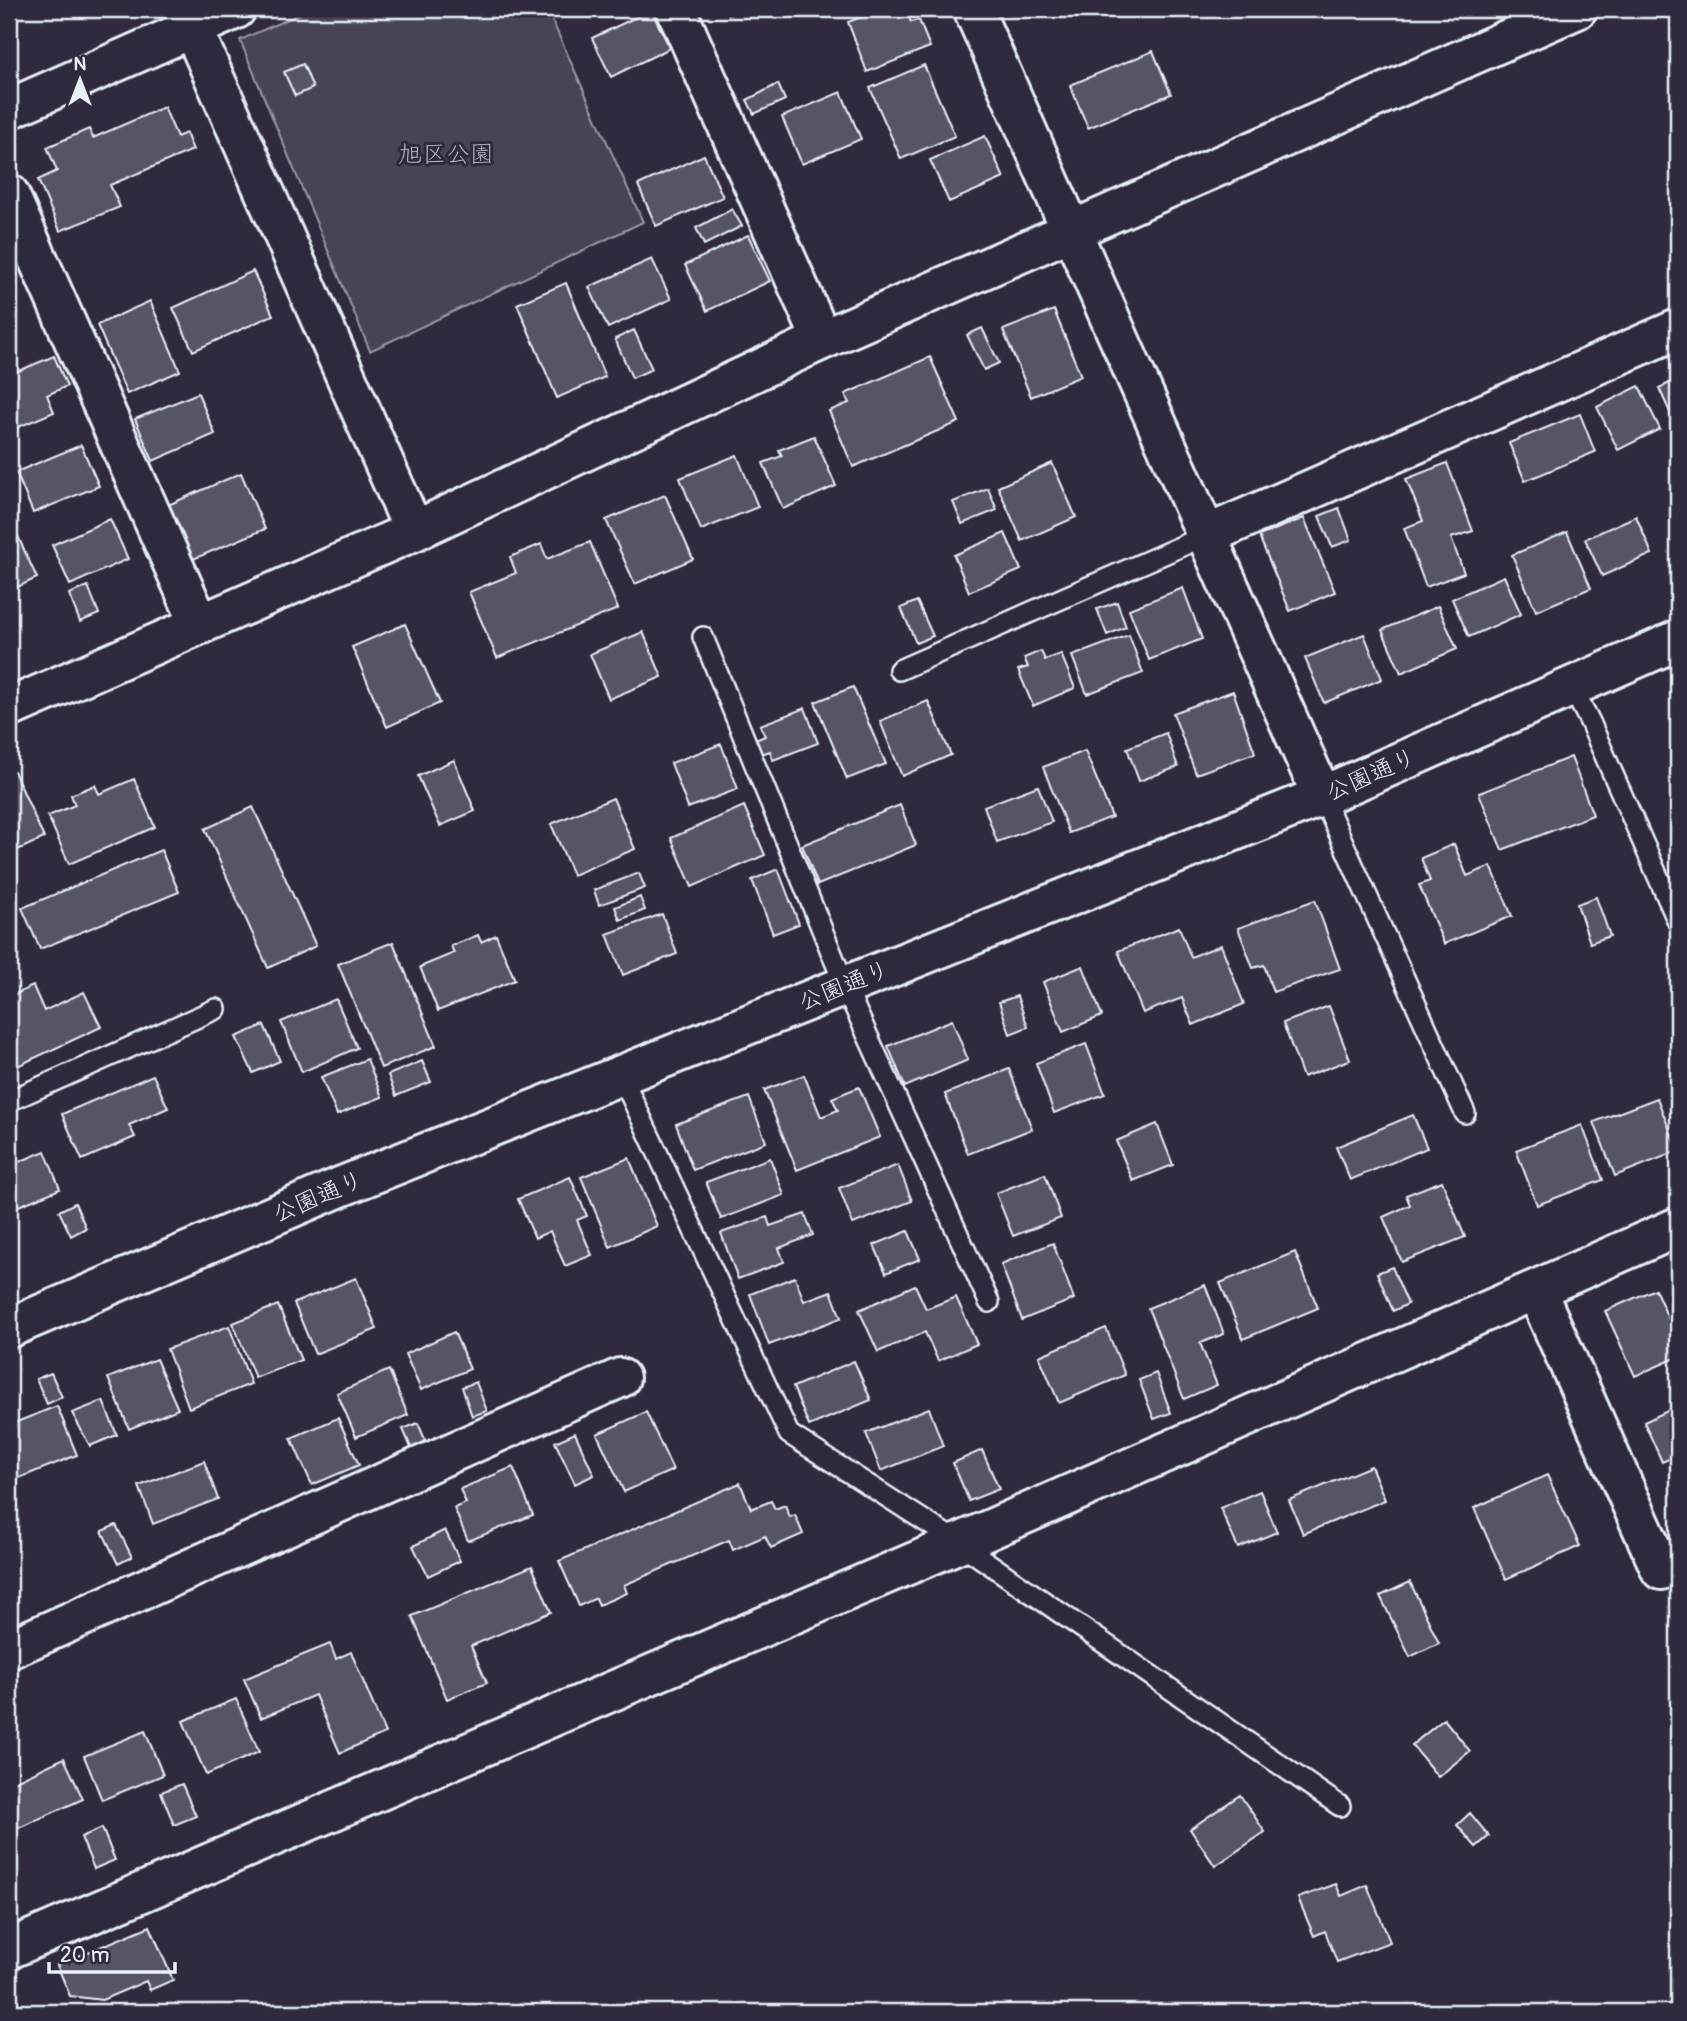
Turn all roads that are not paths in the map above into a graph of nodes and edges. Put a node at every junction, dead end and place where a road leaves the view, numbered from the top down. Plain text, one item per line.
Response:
1 (236, 9) edge
2 (676, 9) edge
3 (974, 9) edge
4 (1577, 9) edge
5 (188, 18) edge
6 (9, 109) edge
7 (9, 194) edge
8 (1071, 233) junction
9 (1678, 329) edge
10 (822, 340) junction
11 (414, 531) junction
12 (1207, 535) junction
13 (200, 625) junction
14 (703, 637) dead end
15 (1678, 640) edge
16 (899, 670) dead end
17 (1572, 687) junction
18 (9, 708) edge
19 (1322, 796) junction
20 (1678, 922) edge
21 (845, 986) junction
22 (216, 1009) dead end
23 (621, 1075) junction
24 (9, 1101) edge
25 (1465, 1113) dead end
26 (1678, 1227) edge
27 (1536, 1290) junction
28 (989, 1302) dead end
29 (9, 1328) edge
30 (620, 1378) dead end
31 (959, 1543) junction
32 (1678, 1562) edge
33 (9, 1649) edge
34 (1340, 1806) dead end
35 (9, 1949) edge

1 - 5 street
2 - 10 street
3 - 8 street
4 - 8 street
5 - 6 street
5 - 11 street
7 - 13 street
8 - 10 street
8 - 12 street
9 - 12 street
10 - 11 street
11 - 13 street
12 - 16 lane
12 - 19 street
13 - 18 street
14 - 21 lane
15 - 17 street, 公園通り
17 - 19 street, 公園通り
17 - 20 lane
19 - 21 street, 公園通り
19 - 25 lane
21 - 23 street, 公園通り
21 - 28 lane
22 - 24 lane
23 - 29 street, 公園通り
23 - 31 lane
26 - 27 street
27 - 31 street
27 - 32 street
30 - 33 street
31 - 34 lane
31 - 35 street

